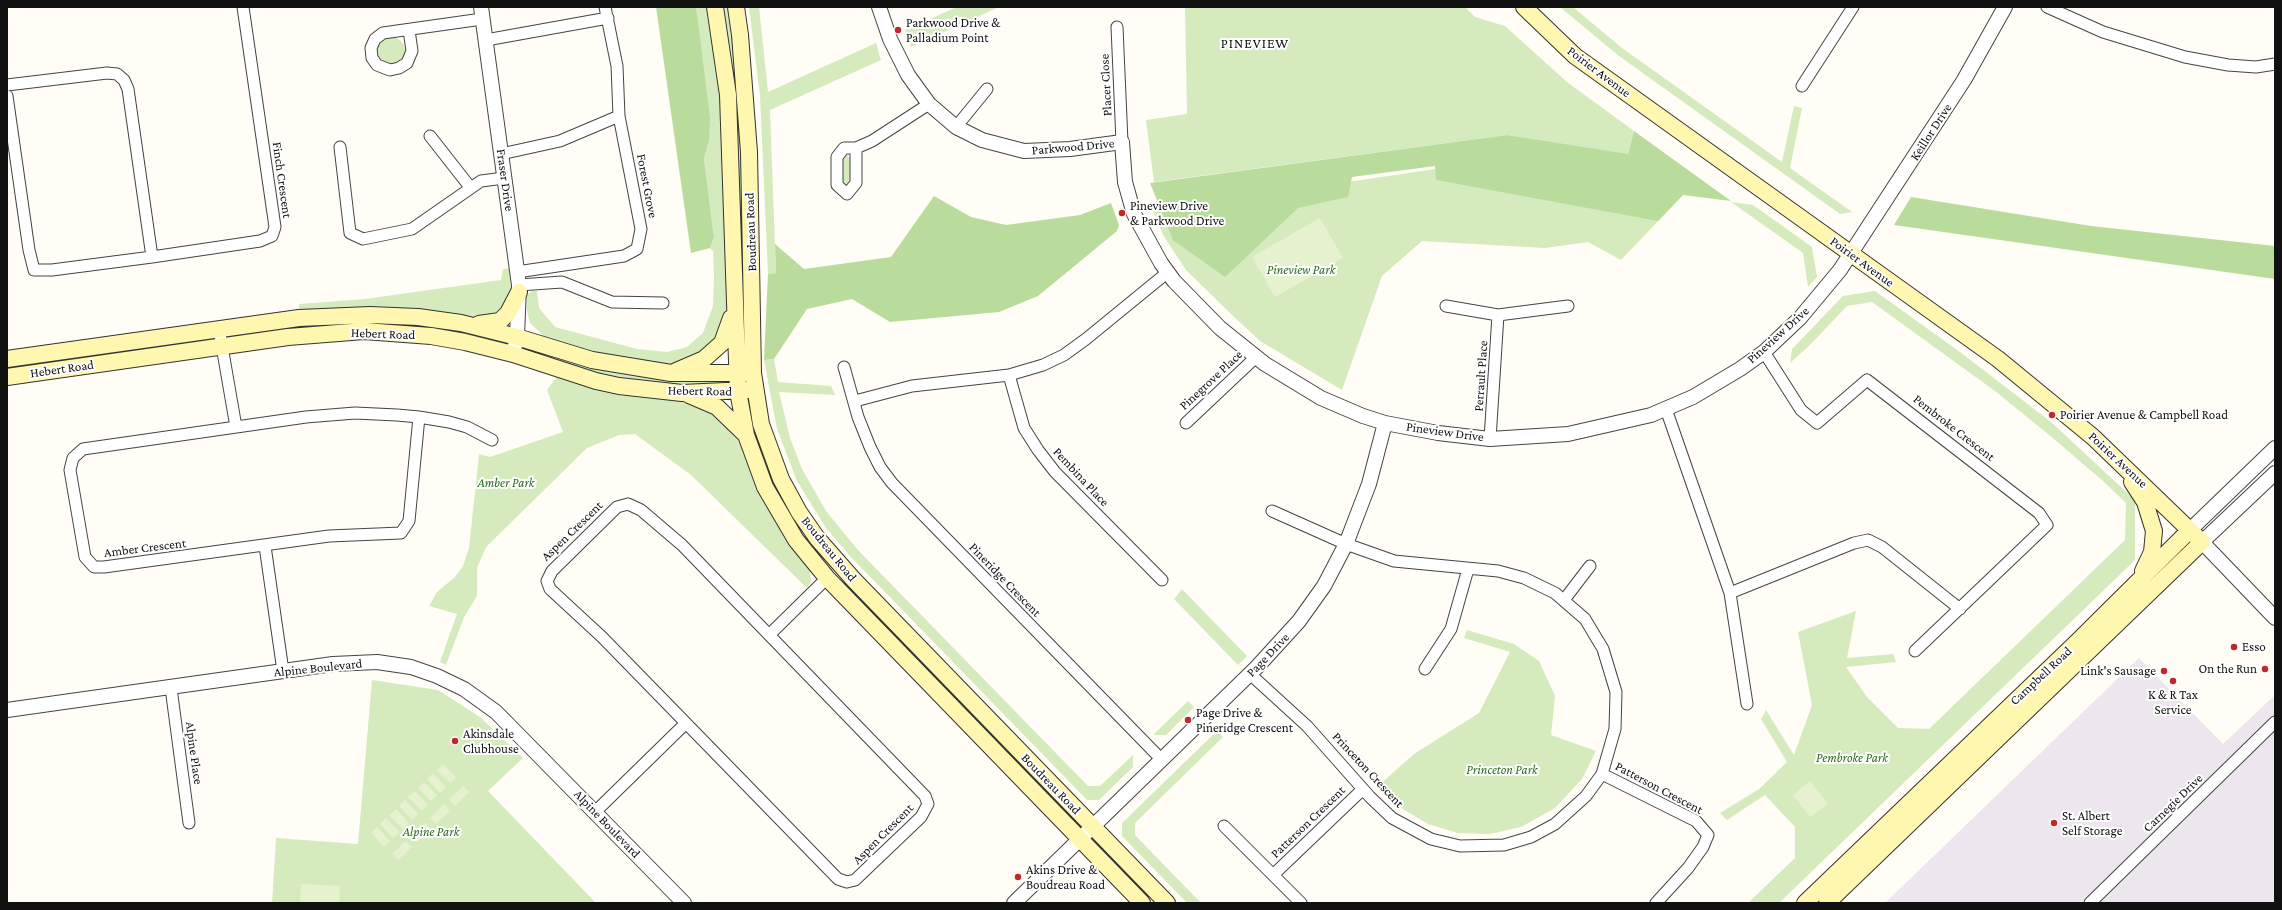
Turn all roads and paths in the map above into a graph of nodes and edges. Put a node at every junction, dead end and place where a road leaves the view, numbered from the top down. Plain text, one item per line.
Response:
1 (243, 7) edge
2 (605, 7) edge
3 (715, 7) edge
4 (736, 7) edge
5 (880, 7) edge
6 (1524, 7) edge
7 (1853, 7) edge
8 (2005, 7) edge
9 (2047, 7) edge
10 (482, 13) edge
11 (608, 18) junction
12 (1117, 27) dead end
13 (409, 30) dead end
14 (486, 40) junction
15 (2275, 64) edge
16 (7, 85) edge
17 (1802, 86) dead end
18 (987, 89) dead end
19 (7, 96) edge
20 (929, 104) junction
21 (619, 116) junction
22 (956, 127) junction
23 (430, 136) dead end
24 (1122, 142) junction
25 (340, 147) dead end
26 (856, 148) dead end
27 (501, 154) junction
28 (504, 178) junction
29 (470, 187) junction
30 (1852, 254) junction
31 (152, 257) junction
32 (1168, 272) junction
33 (518, 283) junction
34 (663, 303) dead end
35 (1446, 306) dead end
36 (1568, 306) dead end
37 (734, 311) junction
38 (1498, 315) junction
39 (461, 323) junction
40 (220, 329) junction
41 (517, 337) junction
42 (223, 345) junction
43 (1764, 352) junction
44 (513, 354) junction
45 (1256, 357) junction
46 (7, 359) edge
47 (844, 366) dead end
48 (671, 373) junction
49 (753, 373) junction
50 (736, 374) junction
51 (1009, 375) junction
52 (7, 377) edge
53 (755, 389) junction
54 (738, 391) junction
55 (682, 392) junction
56 (854, 402) junction
57 (1666, 410) junction
58 (419, 417) junction
59 (1186, 423) dead end
60 (1385, 423) junction
61 (236, 427) junction
62 (746, 435) junction
63 (1490, 439) junction
64 (492, 440) dead end
65 (2275, 448) edge
66 (2118, 458) junction
67 (2275, 473) edge
68 (1272, 511) dead end
69 (2190, 530) junction
70 (2202, 542) junction
71 (1346, 544) junction
72 (265, 546) junction
73 (1590, 566) dead end
74 (1468, 570) junction
75 (827, 578) junction
76 (1162, 580) dead end
77 (2130, 589) junction
78 (1730, 593) junction
79 (1564, 600) junction
80 (1960, 609) junction
81 (2275, 618) edge
82 (769, 634) junction
83 (1915, 651) dead end
84 (1425, 669) dead end
85 (283, 671) junction
86 (1250, 674) junction
87 (170, 688) junction
88 (1747, 704) dead end
89 (7, 710) edge
90 (2275, 722) edge
91 (686, 723) junction
92 (1162, 760) junction
93 (1602, 774) junction
94 (1363, 789) junction
95 (595, 812) junction
96 (189, 823) dead end
97 (1224, 826) dead end
98 (1093, 827) junction
99 (1080, 839) junction
100 (1273, 875) junction
101 (684, 903) edge
102 (1014, 903) edge
103 (1142, 903) edge
104 (1167, 903) edge
105 (1301, 903) edge
106 (1656, 903) edge
107 (1805, 903) edge
108 (1828, 903) edge
109 (2090, 903) edge

1 - 31 street, Finch Crescent
2 - 11 street, Forest Grove
3 - 37 main road, Boudreau Road
4 - 49 main road, Boudreau Road
5 - 20 street, Parkwood Drive
6 - 30 main road, Poirier Avenue
7 - 17 street
8 - 30 street, Keillor Drive
9 - 15 street
10 - 13 street
10 - 14 street, Fraser Drive
11 - 14 street
11 - 21 street, Forest Grove
12 - 24 street, Placer Close
14 - 27 street, Fraser Drive
16 - 31 street
18 - 22 street
19 - 31 street, Finch Crescent
20 - 22 street, Parkwood Drive
20 - 26 street
21 - 27 street
21 - 33 street, Forest Grove
22 - 24 street, Parkwood Drive
23 - 29 street
24 - 32 street, Pineview Drive
25 - 29 street
27 - 28 street, Fraser Drive
28 - 29 street
28 - 33 street, Fraser Drive
30 - 43 street, Pineview Drive
30 - 66 main road, Poirier Avenue
32 - 45 street, Pineview Drive
32 - 51 street
33 - 34 street
33 - 39 main road
33 - 41 street, Fraser Drive
35 - 38 street
36 - 38 street
37 - 48 main road
37 - 50 main road, Boudreau Road
38 - 63 street, Perrault Place
39 - 40 main road, Hebert Road
39 - 41 main road, Hebert Road
40 - 42 street
40 - 46 main road, Hebert Road
41 - 44 street, Fraser Drive
41 - 48 main road, Hebert Road
42 - 44 main road, Hebert Road
42 - 52 main road, Hebert Road
42 - 61 street
43 - 57 street, Pineview Drive
43 - 80 street, Pembroke Crescent
44 - 55 main road, Hebert Road
45 - 59 street, Pinegrove Place
45 - 60 street, Pineview Drive
47 - 56 street, Pineridge Crescent
48 - 50 main road, Hebert Road
49 - 50 main road, Hebert Road
49 - 53 main road, Boudreau Road
50 - 54 main road, Boudreau Road
51 - 56 street
51 - 76 street, Pembina Place
53 - 54 main road, Hebert Road
53 - 98 main road, Boudreau Road
54 - 55 main road, Hebert Road
54 - 62 main road, Boudreau Road
55 - 62 main road
56 - 92 street, Pineridge Crescent
57 - 63 street, Pineview Drive
57 - 78 street
58 - 61 street, Amber Crescent
58 - 64 street, Amber Crescent
58 - 72 street, Amber Crescent
60 - 63 street, Pineview Drive
60 - 71 street, Page Drive
61 - 72 street, Amber Crescent
62 - 75 main road, Boudreau Road
65 - 69 street, Campbell Road
66 - 69 main road, Poirier Avenue
66 - 77 main road
67 - 70 street, Campbell Road
68 - 71 street, Princeton Crescent
69 - 70 main road, Poirier Avenue
69 - 77 main road, Campbell Road
70 - 81 street
70 - 108 main road, Campbell Road
71 - 74 street, Princeton Crescent
71 - 86 street, Page Drive
72 - 85 street
73 - 79 street
74 - 79 street, Princeton Crescent
74 - 84 street
75 - 82 street
75 - 99 main road, Boudreau Road
77 - 107 main road, Campbell Road
78 - 80 street
78 - 88 street
79 - 93 street, Princeton Crescent
80 - 83 street, Pembroke Crescent
82 - 91 street, Aspen Crescent
82 - 91 street, Aspen Crescent
85 - 87 street, Alpine Boulevard
85 - 95 street, Alpine Boulevard
86 - 92 street, Page Drive
86 - 94 street, Princeton Crescent
87 - 89 street, Alpine Boulevard
87 - 96 street, Alpine Place
90 - 109 street, Carnegie Drive
91 - 95 street
92 - 98 street, Page Drive
93 - 94 street, Princeton Crescent
93 - 106 street, Patterson Crescent
94 - 100 street, Patterson Crescent
95 - 101 street, Alpine Boulevard
97 - 100 street, Patterson Crescent
98 - 99 street, Page Drive
98 - 104 main road, Boudreau Road
99 - 102 street, Page Drive
99 - 103 main road, Boudreau Road
100 - 105 street, Patterson Crescent

